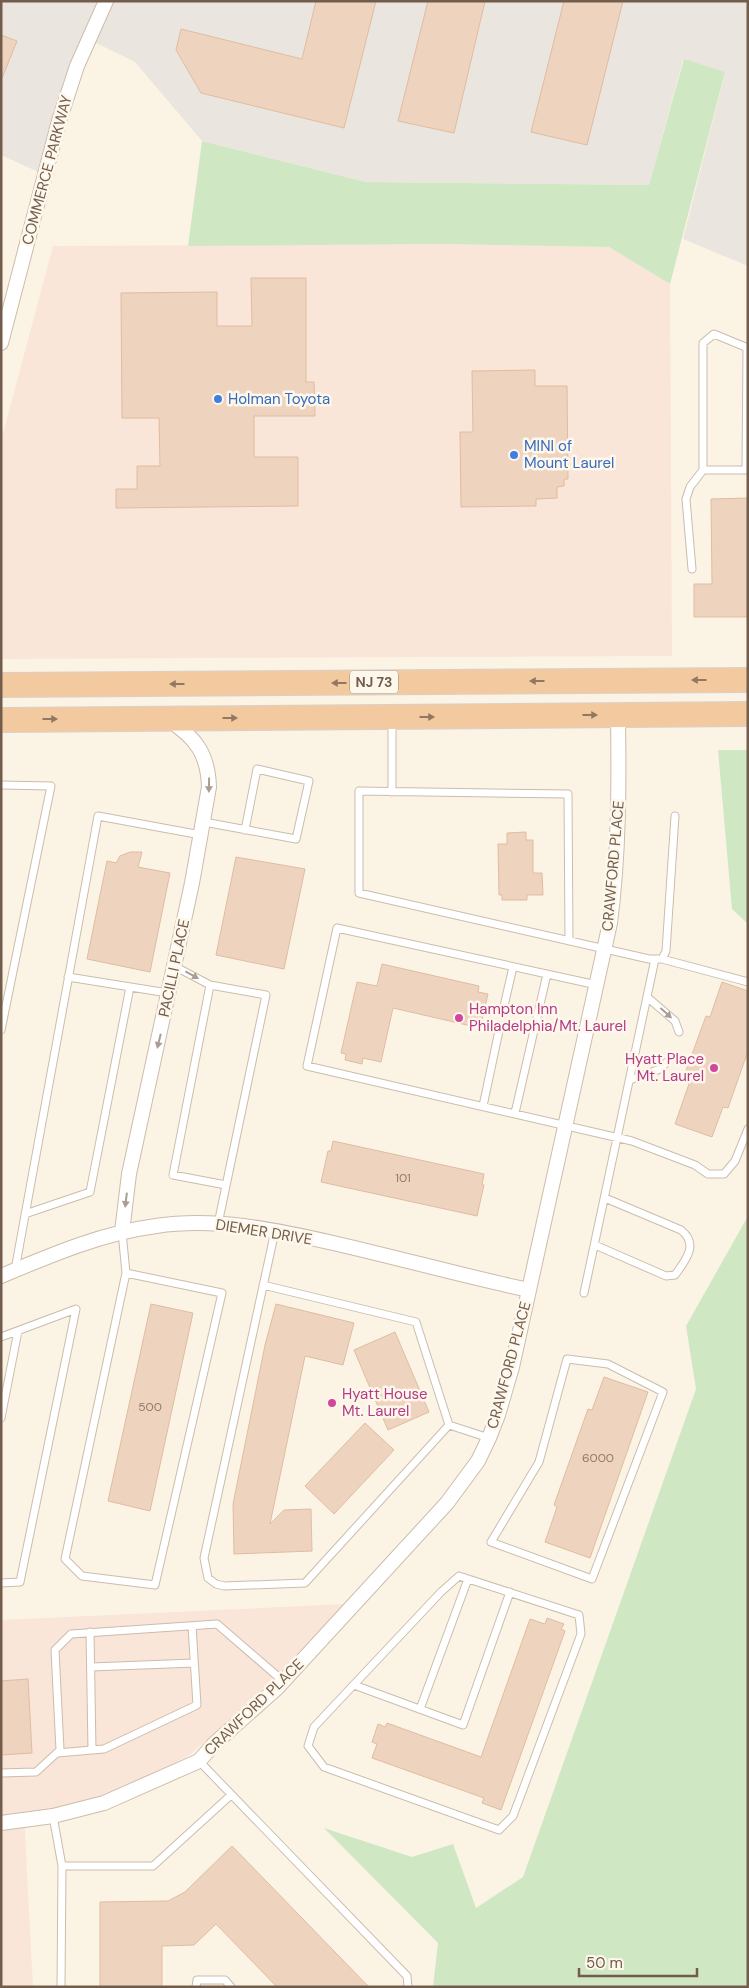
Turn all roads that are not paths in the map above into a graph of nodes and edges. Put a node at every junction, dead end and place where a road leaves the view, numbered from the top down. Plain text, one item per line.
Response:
1 (106, 1) edge
2 (1, 343) edge
3 (748, 348) edge
4 (703, 470) junction
5 (747, 470) edge
6 (692, 569) dead end
7 (748, 680) edge
8 (1, 685) edge
9 (748, 714) edge
10 (618, 715) junction
11 (392, 717) junction
12 (167, 718) junction
13 (1, 720) edge
14 (1, 785) edge
15 (392, 792) junction
16 (675, 816) dead end
17 (203, 829) junction
18 (245, 830) junction
19 (569, 941) junction
20 (604, 949) junction
21 (658, 959) junction
22 (174, 966) junction
23 (513, 967) junction
24 (547, 974) junction
25 (68, 977) junction
26 (748, 982) edge
27 (210, 985) junction
28 (597, 985) junction
29 (130, 987) junction
30 (168, 993) junction
31 (647, 997) junction
32 (504, 1006) dead end
33 (500, 1026) dead end
34 (1, 1030) edge
35 (679, 1032) dead end
36 (667, 1062) dead end
37 (630, 1080) junction
38 (483, 1106) junction
39 (515, 1113) junction
40 (566, 1125) junction
41 (748, 1129) edge
42 (618, 1138) junction
43 (226, 1185) junction
44 (605, 1198) junction
45 (25, 1214) junction
46 (218, 1224) junction
47 (275, 1231) junction
48 (122, 1232) junction
49 (595, 1245) junction
50 (14, 1270) junction
51 (126, 1273) junction
52 (1, 1276) edge
53 (263, 1285) junction
54 (529, 1290) junction
55 (584, 1293) dead end
56 (18, 1330) junction
57 (1, 1337) edge
58 (1, 1418) edge
59 (449, 1425) junction
60 (489, 1438) junction
61 (539, 1462) joint
62 (468, 1579) junction
63 (1, 1583) edge
64 (510, 1592) junction
65 (192, 1626) junction
66 (90, 1632) junction
67 (194, 1663) junction
68 (91, 1667) junction
69 (283, 1681) junction
70 (354, 1685) junction
71 (420, 1709) junction
72 (92, 1750) junction
73 (58, 1753) junction
74 (199, 1761) junction
75 (1, 1773) edge
76 (231, 1794) junction
77 (53, 1816) junction
78 (1, 1823) edge
79 (62, 1866) junction
80 (60, 1987) edge
81 (196, 1987) edge
82 (231, 1987) edge
83 (408, 1987) edge

1 - 2 street, COMMERCE PARKWAY
3 - 4 lane
3 - 5 lane
4 - 5 lane
4 - 6 lane
7 -> 8 highway, NJ 73
9 - 10 highway
11 -> 10 highway
10 - 20 street, CRAWFORD PLACE
12 -> 11 highway
11 - 15 lane
13 -> 12 highway
12 -> 17 street, PACILLI PLACE
14 - 34 lane
15 - 19 lane
15 - 19 lane
16 - 21 lane
17 - 18 lane
17 - 22 street, PACILLI PLACE
17 - 25 lane
18 - 18 lane
19 - 20 lane
20 - 21 lane
20 - 28 street, CRAWFORD PLACE
21 - 26 lane
21 - 31 lane
22 -> 27 lane
22 - 30 street, PACILLI PLACE
23 - 24 lane
23 - 32 lane
23 - 38 lane
24 - 28 lane
24 - 39 lane
25 - 29 lane
25 - 45 lane
27 - 43 lane
27 - 43 lane
28 - 40 street, CRAWFORD PLACE
29 - 30 lane
29 - 45 lane
30 -> 48 street, PACILLI PLACE
31 -> 35 lane
31 - 37 lane
33 - 38 lane
36 - 37 lane
37 - 42 lane
38 - 39 lane
39 - 40 lane
40 - 42 lane
40 - 54 street, CRAWFORD PLACE
41 - 42 lane
42 - 44 lane
43 - 46 lane
44 - 49 lane
44 - 49 lane
45 - 50 lane
46 - 47 street, DIEMER DRIVE
46 - 48 street, DIEMER DRIVE
47 - 53 lane
47 - 54 street, DIEMER DRIVE
48 - 50 street, DIEMER DRIVE
48 - 51 lane
49 - 55 lane
50 - 52 street, DIEMER DRIVE
51 - 51 lane
53 - 59 lane
53 - 59 lane
54 - 60 street, CRAWFORD PLACE
56 - 57 lane
56 - 58 lane
56 - 63 lane
59 - 60 lane
60 - 69 street, CRAWFORD PLACE
61 - 61 lane
62 - 64 lane
62 - 70 lane
62 - 71 lane
64 - 70 lane
64 - 71 lane
65 - 66 lane
65 - 67 lane
65 - 69 lane
66 - 68 lane
66 - 73 lane
67 - 68 lane
67 - 72 lane
68 - 72 lane
69 - 74 street, CRAWFORD PLACE
70 - 71 lane
72 - 73 lane
73 - 75 lane
74 - 76 lane
74 - 77 street, CRAWFORD PLACE
76 - 79 lane
76 - 83 lane
77 - 78 street, CRAWFORD PLACE
77 - 79 lane
79 - 80 lane
81 - 82 lane

